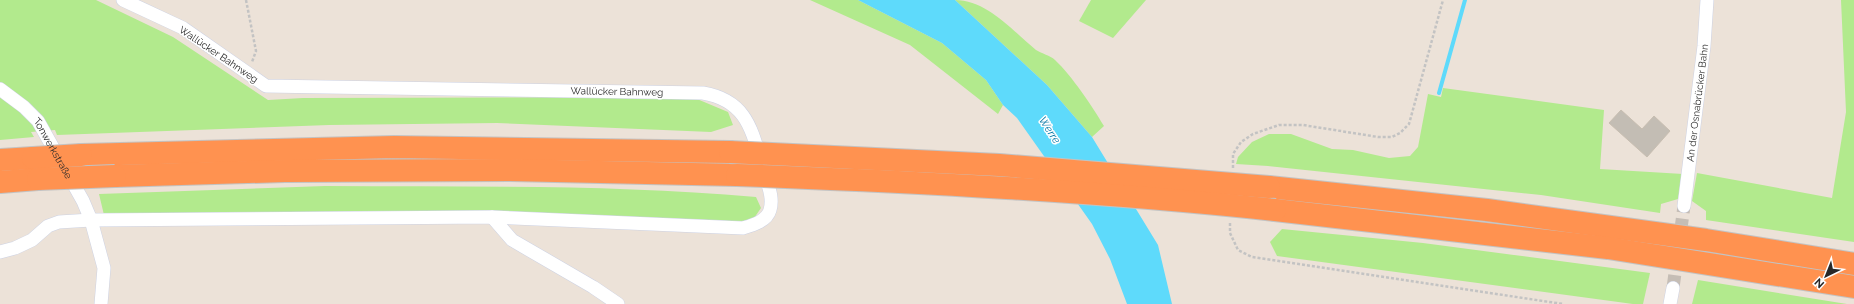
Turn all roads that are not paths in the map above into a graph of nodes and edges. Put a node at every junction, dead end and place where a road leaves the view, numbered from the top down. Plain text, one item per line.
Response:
1 (123, 0) edge
2 (1707, 0) edge
3 (0, 89) edge
4 (0, 160) edge
5 (0, 182) edge
6 (1684, 206) tunnel mouth
7 (492, 216) junction
8 (91, 220) junction
9 (0, 252) edge
10 (1854, 264) edge
11 (1854, 287) edge
12 (1672, 288) tunnel mouth
13 (101, 304) edge
14 (618, 304) edge
15 (1670, 304) edge

1 - 7 street, Wallücker Bahnweg
2 - 6 street, An der Osnabrücker Bahn
3 - 8 street, Tonwerkstraße
4 - 10 highway, bridge
5 - 11 highway, bridge
7 - 8 street, Wallücker Bahnweg
7 - 14 street
8 - 9 street
8 - 13 street, Tonwerkstraße
12 - 15 street

